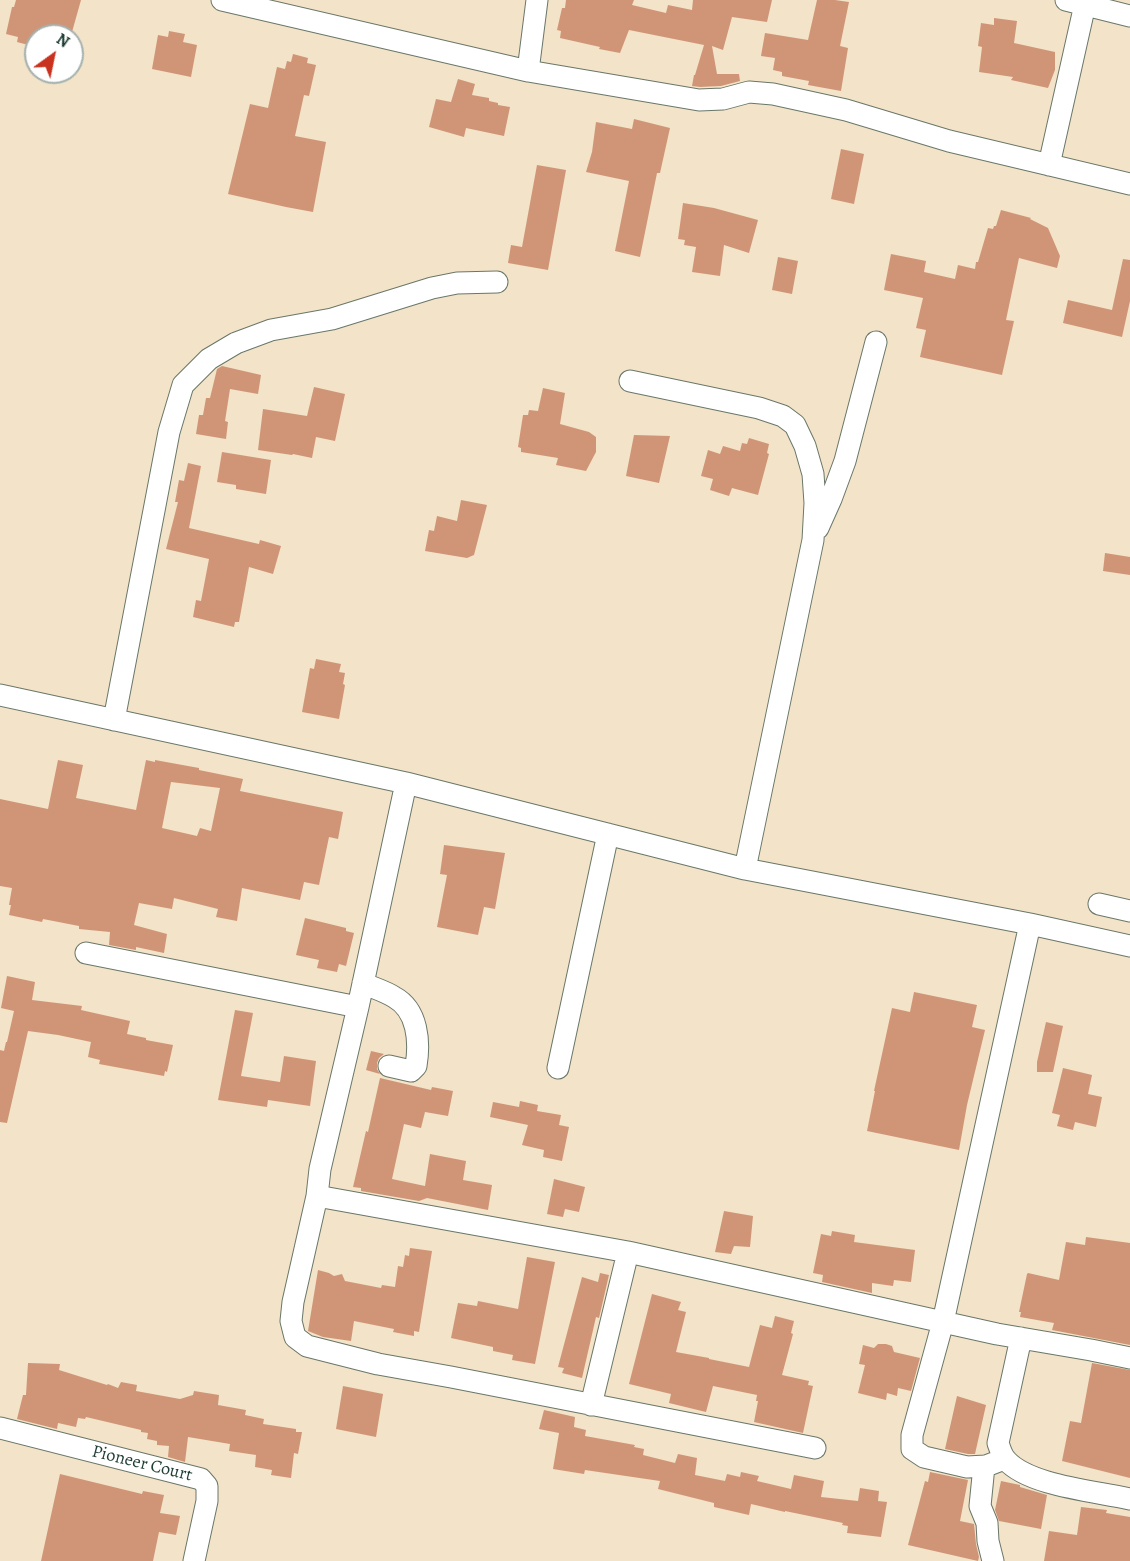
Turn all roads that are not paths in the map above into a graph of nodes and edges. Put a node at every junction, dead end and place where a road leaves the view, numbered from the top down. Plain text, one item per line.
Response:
1 (222, 0) edge
2 (537, 0) edge
3 (1079, 1) edge
4 (1130, 16) edge
5 (528, 71) junction
6 (1049, 165) junction
7 (1130, 184) edge
8 (497, 282) dead end
9 (876, 342) dead end
10 (630, 381) dead end
11 (813, 540) junction
12 (0, 695) edge
13 (114, 720) junction
14 (406, 783) junction
15 (608, 834) junction
16 (745, 869) junction
17 (1099, 904) dead end
18 (1130, 911) edge
19 (1030, 924) junction
20 (1130, 946) edge
21 (86, 952) dead end
22 (363, 983) junction
23 (358, 1006) junction
24 (389, 1066) dead end
25 (558, 1068) dead end
26 (317, 1196) junction
27 (628, 1252) junction
28 (943, 1322) junction
29 (1021, 1338) junction
30 (1130, 1358) edge
31 (591, 1405) junction
32 (0, 1428) edge
33 (815, 1448) dead end
34 (1004, 1459) junction
35 (984, 1466) junction
36 (1130, 1499) edge
37 (194, 1561) edge
38 (993, 1561) edge

1 - 5 street
2 - 5 street
3 - 4 street
3 - 6 street
5 - 6 street
6 - 7 street
8 - 13 street
9 - 11 street
10 - 11 street
11 - 16 street
12 - 13 street
13 - 14 street
14 - 15 street
14 - 22 street
15 - 16 street
15 - 25 street
16 - 19 street
17 - 18 street
19 - 20 street
19 - 28 street
21 - 23 street
22 - 23 street
22 - 24 street
23 - 26 street
26 - 27 street
26 - 31 street
27 - 28 street
27 - 31 street
28 - 29 street
28 - 35 street
29 - 30 street
29 - 34 street
31 - 33 street
32 - 37 street, Pioneer Court
34 - 35 street
34 - 36 street
35 - 38 street

